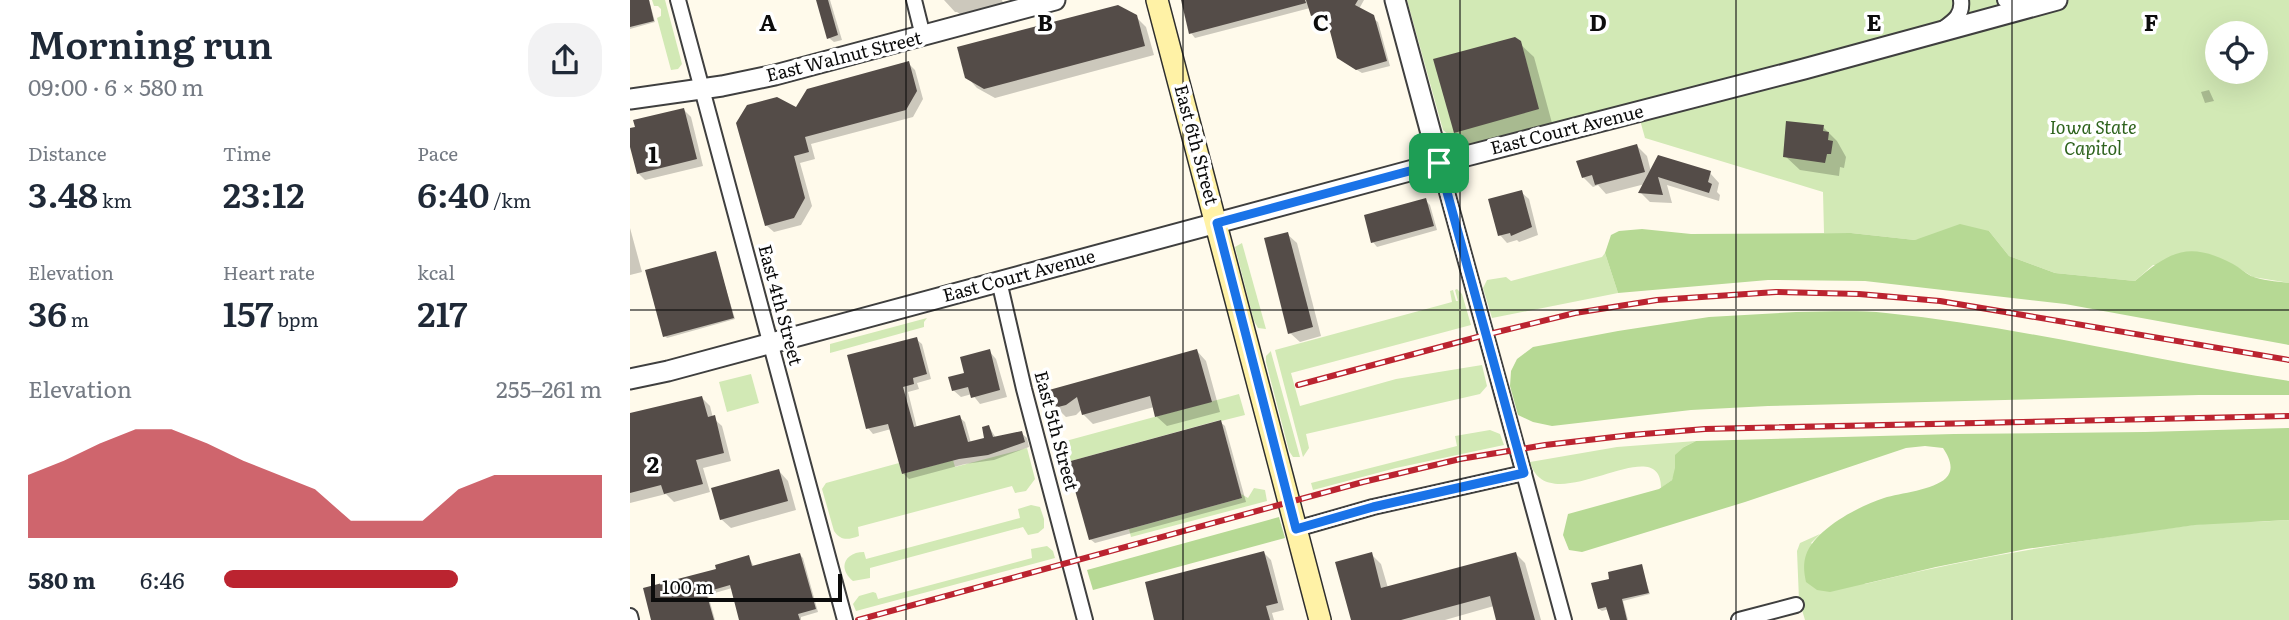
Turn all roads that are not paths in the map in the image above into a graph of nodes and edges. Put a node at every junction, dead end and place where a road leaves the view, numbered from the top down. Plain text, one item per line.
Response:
1 (678, 0) edge
2 (914, 0) edge
3 (1055, 0) edge
4 (1157, 0) edge
5 (1395, 0) edge
6 (1961, 0) edge
7 (2005, 0) edge
8 (2057, 0) edge
9 (2032, 7) junction
10 (1940, 32) junction
11 (923, 36) junction
12 (702, 88) junction
13 (630, 99) edge
14 (1439, 163) junction
15 (1217, 223) junction
16 (999, 281) junction
17 (770, 343) junction
18 (630, 379) edge
19 (1524, 473) junction
20 (1297, 532) junction
21 (1796, 605) dead end
22 (845, 620) edge
23 (1085, 620) edge
24 (1320, 620) edge
25 (1564, 620) edge
26 (1739, 620) edge

1 - 12 street, East 4th Street
2 - 11 street
3 - 11 street, East Walnut Street
4 - 15 main road, East 6th Street
5 - 14 street
6 - 10 street
7 - 9 street
8 - 9 street, East Court Avenue
9 - 10 street, East Court Avenue
10 - 14 street, East Court Avenue
11 - 12 street, East Walnut Street
12 - 13 street, East Walnut Street
12 - 17 street, East 4th Street
14 - 15 street, East Court Avenue
14 - 19 street
15 - 16 street, East Court Avenue
15 - 20 main road, East 6th Street
16 - 17 street, East Court Avenue
16 - 23 street, East 5th Street
17 - 18 street, East Court Avenue
17 - 22 street, East 4th Street
19 - 20 street
19 - 25 street
20 - 24 main road, East 6th Street
21 - 26 street

